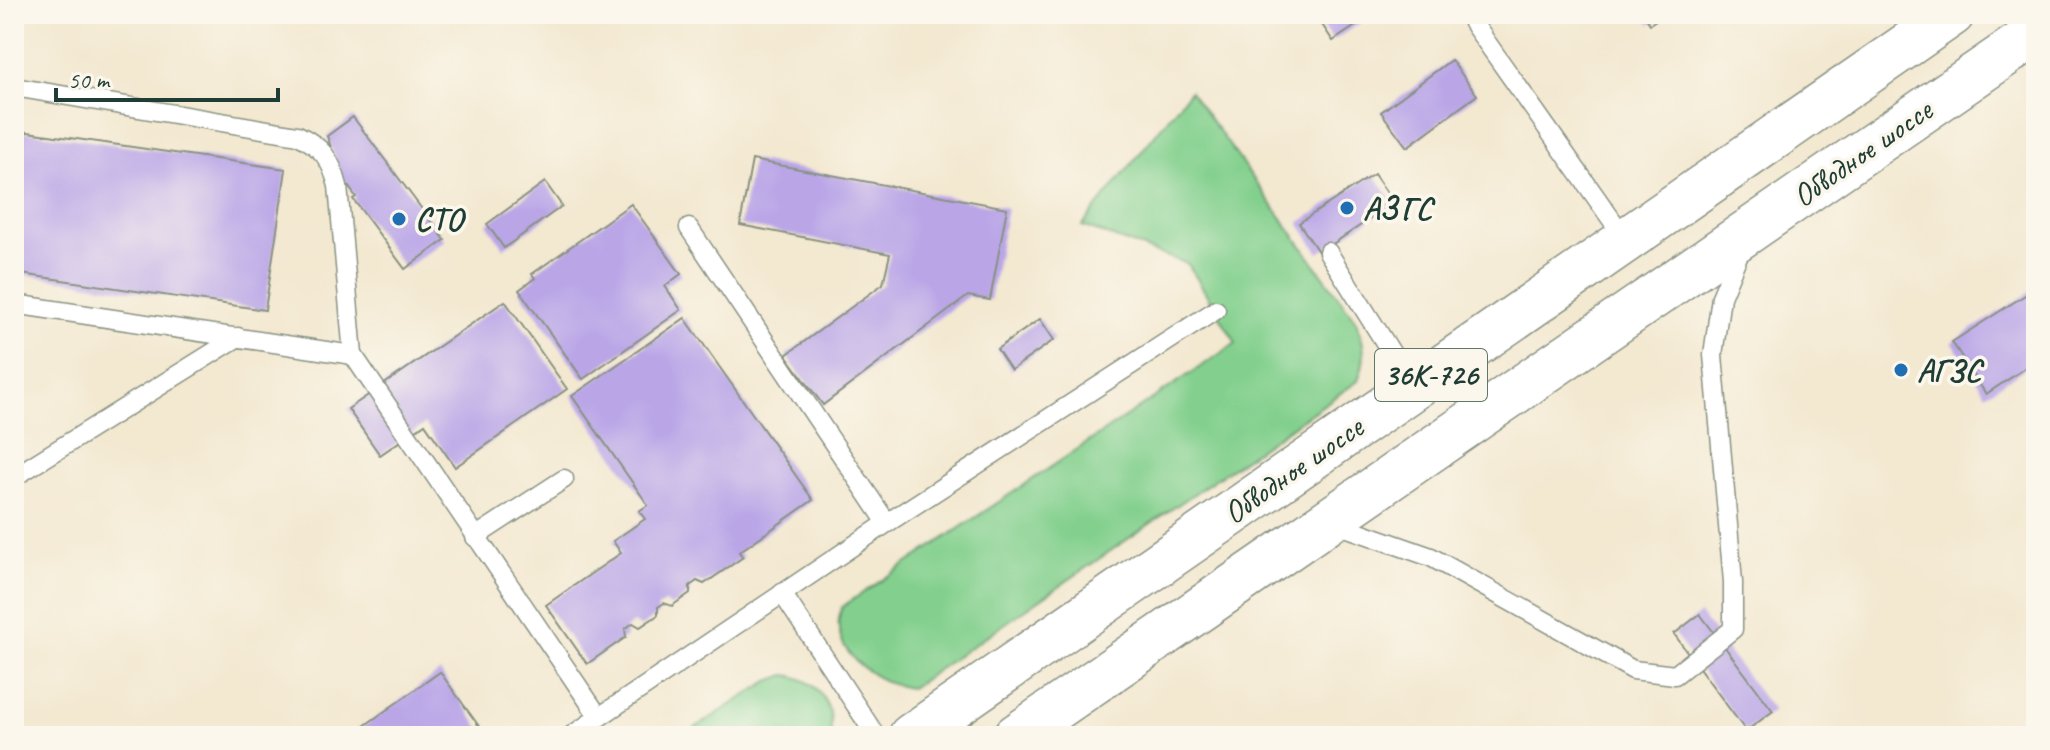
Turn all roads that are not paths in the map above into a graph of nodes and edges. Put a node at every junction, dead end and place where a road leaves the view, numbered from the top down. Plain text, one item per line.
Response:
1 (1952, 14) edge
2 (1473, 23) dead end
3 (2036, 33) edge
4 (14, 87) edge
5 (689, 228) dead end
6 (1747, 232) junction
7 (1626, 240) junction
8 (1328, 252) dead end
9 (14, 304) edge
10 (1216, 310) dead end
11 (238, 337) junction
12 (353, 355) junction
13 (1413, 387) junction
14 (14, 477) edge
15 (564, 479) dead end
16 (1328, 521) junction
17 (887, 523) junction
18 (475, 537) junction
19 (782, 593) junction
20 (599, 717) junction
21 (571, 736) edge
22 (876, 736) edge
23 (911, 736) edge
24 (1016, 736) edge

1 - 7 main road, Обводное шоссе / 36К-726
2 - 7 lane
3 - 6 main road, Обводное шоссе / 36К-726
4 - 12 lane
5 - 17 lane
6 - 16 main road, Обводное шоссе / 36К-726
6 - 16 lane
7 - 13 main road, Обводное шоссе / 36К-726
8 - 13 lane
9 - 11 lane
10 - 17 lane
11 - 12 lane
11 - 14 lane
12 - 18 lane
13 - 23 main road, Обводное шоссе / 36К-726
15 - 18 lane
16 - 24 main road, Обводное шоссе / 36К-726
17 - 19 lane
18 - 20 lane
19 - 20 lane
19 - 22 lane
20 - 21 lane

